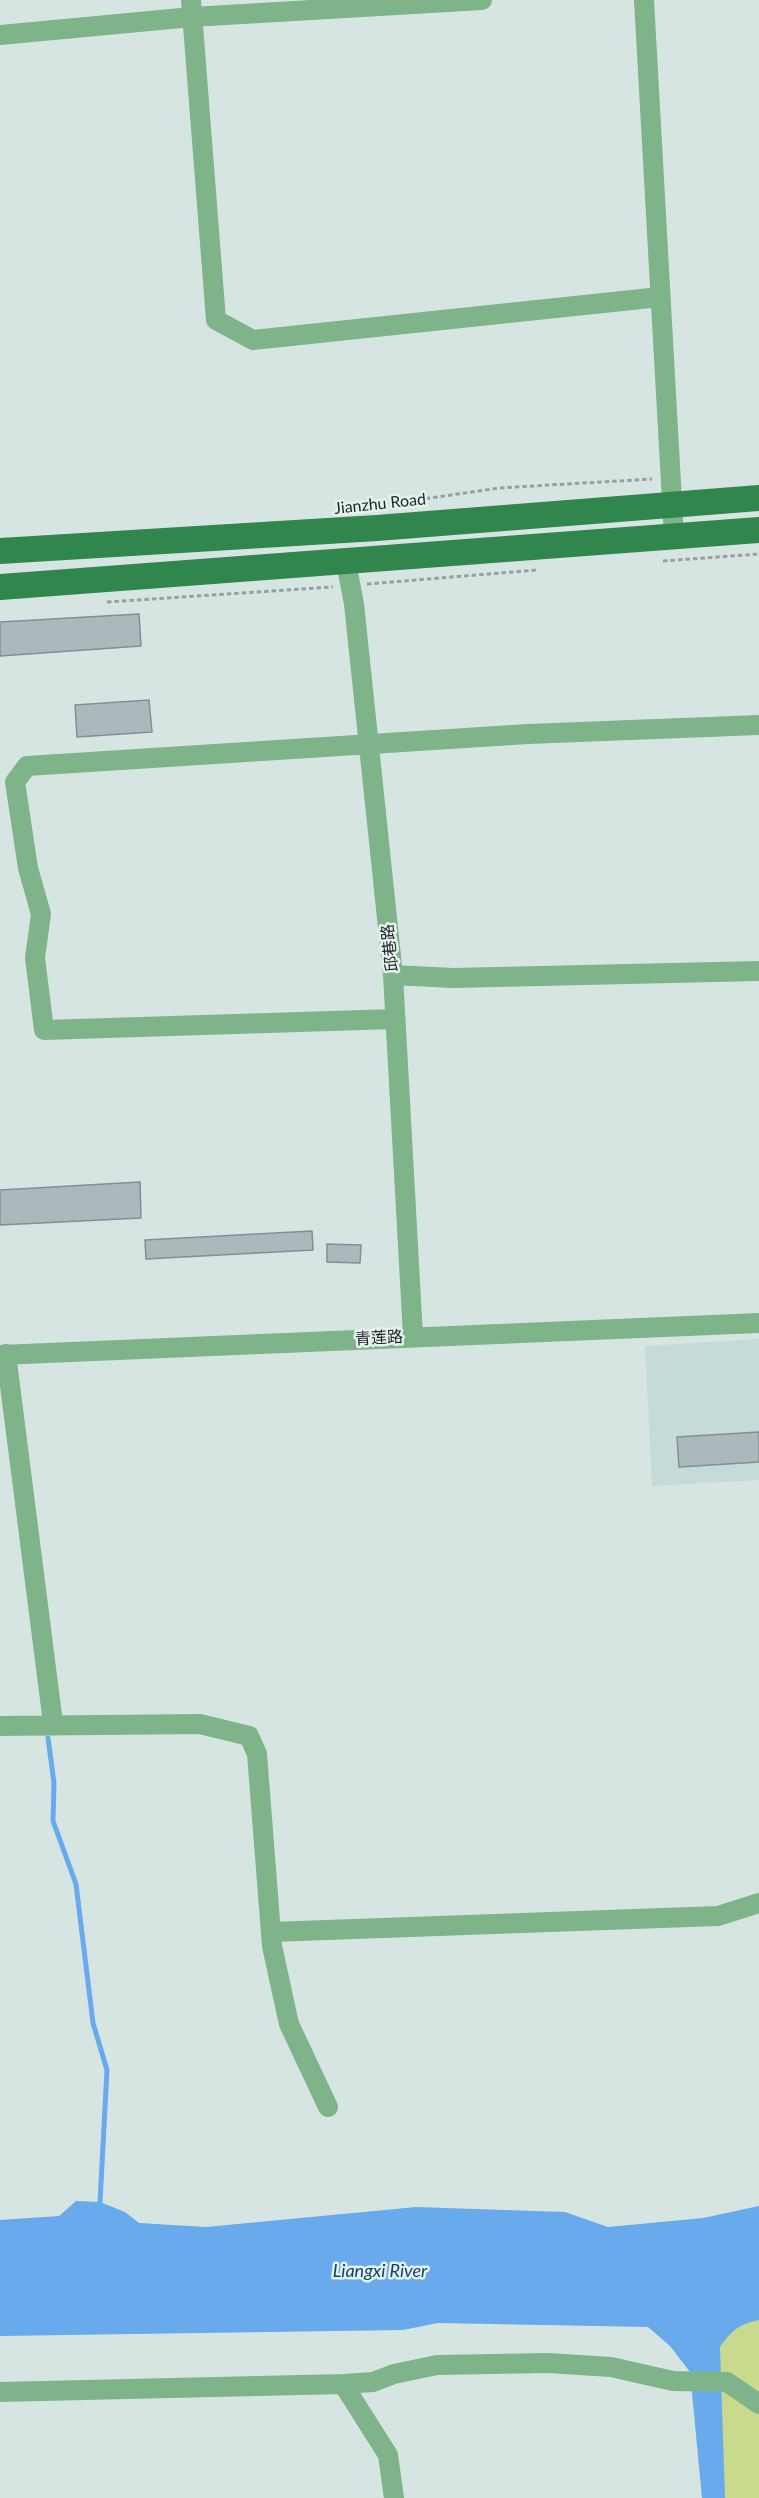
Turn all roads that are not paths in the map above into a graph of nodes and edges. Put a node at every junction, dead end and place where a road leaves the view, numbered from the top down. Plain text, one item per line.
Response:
1 (482, 0) edge
2 (644, 0) edge
3 (192, 9) edge
4 (0, 35) edge
5 (660, 297) junction
6 (759, 498) edge
7 (672, 506) junction
8 (759, 530) edge
9 (674, 537) junction
10 (0, 550) edge
11 (348, 574) junction
12 (0, 588) edge
13 (759, 725) edge
14 (368, 744) junction
15 (759, 971) edge
16 (393, 975) junction
17 (395, 1019) junction
18 (759, 1323) edge
19 (413, 1336) junction
20 (3, 1354) edge
21 (53, 1723) junction
22 (0, 1726) edge
23 (759, 1903) edge
24 (271, 1932) junction
25 (328, 2107) dead end
26 (343, 2384) junction
27 (0, 2392) edge
28 (759, 2404) edge
29 (394, 2498) edge

1 - 3 street
2 - 5 street
3 - 4 street
3 - 5 street
5 - 7 street
6 - 7 main road, Jianzhu Road
7 - 9 street
7 - 10 main road, Jianzhu Road
8 - 9 main road
9 - 11 main road
11 - 12 main road
11 - 14 street, 邱巷路
13 - 14 street
14 - 16 street, 邱巷路
14 - 17 street
15 - 16 street
16 - 17 street, 邱巷路
17 - 19 street, 邱巷路
18 - 19 street, 青莲路
19 - 20 street, 青莲路
20 - 21 street
21 - 22 street
21 - 24 street
23 - 24 street
24 - 25 street
26 - 27 street
26 - 28 street
26 - 29 street

